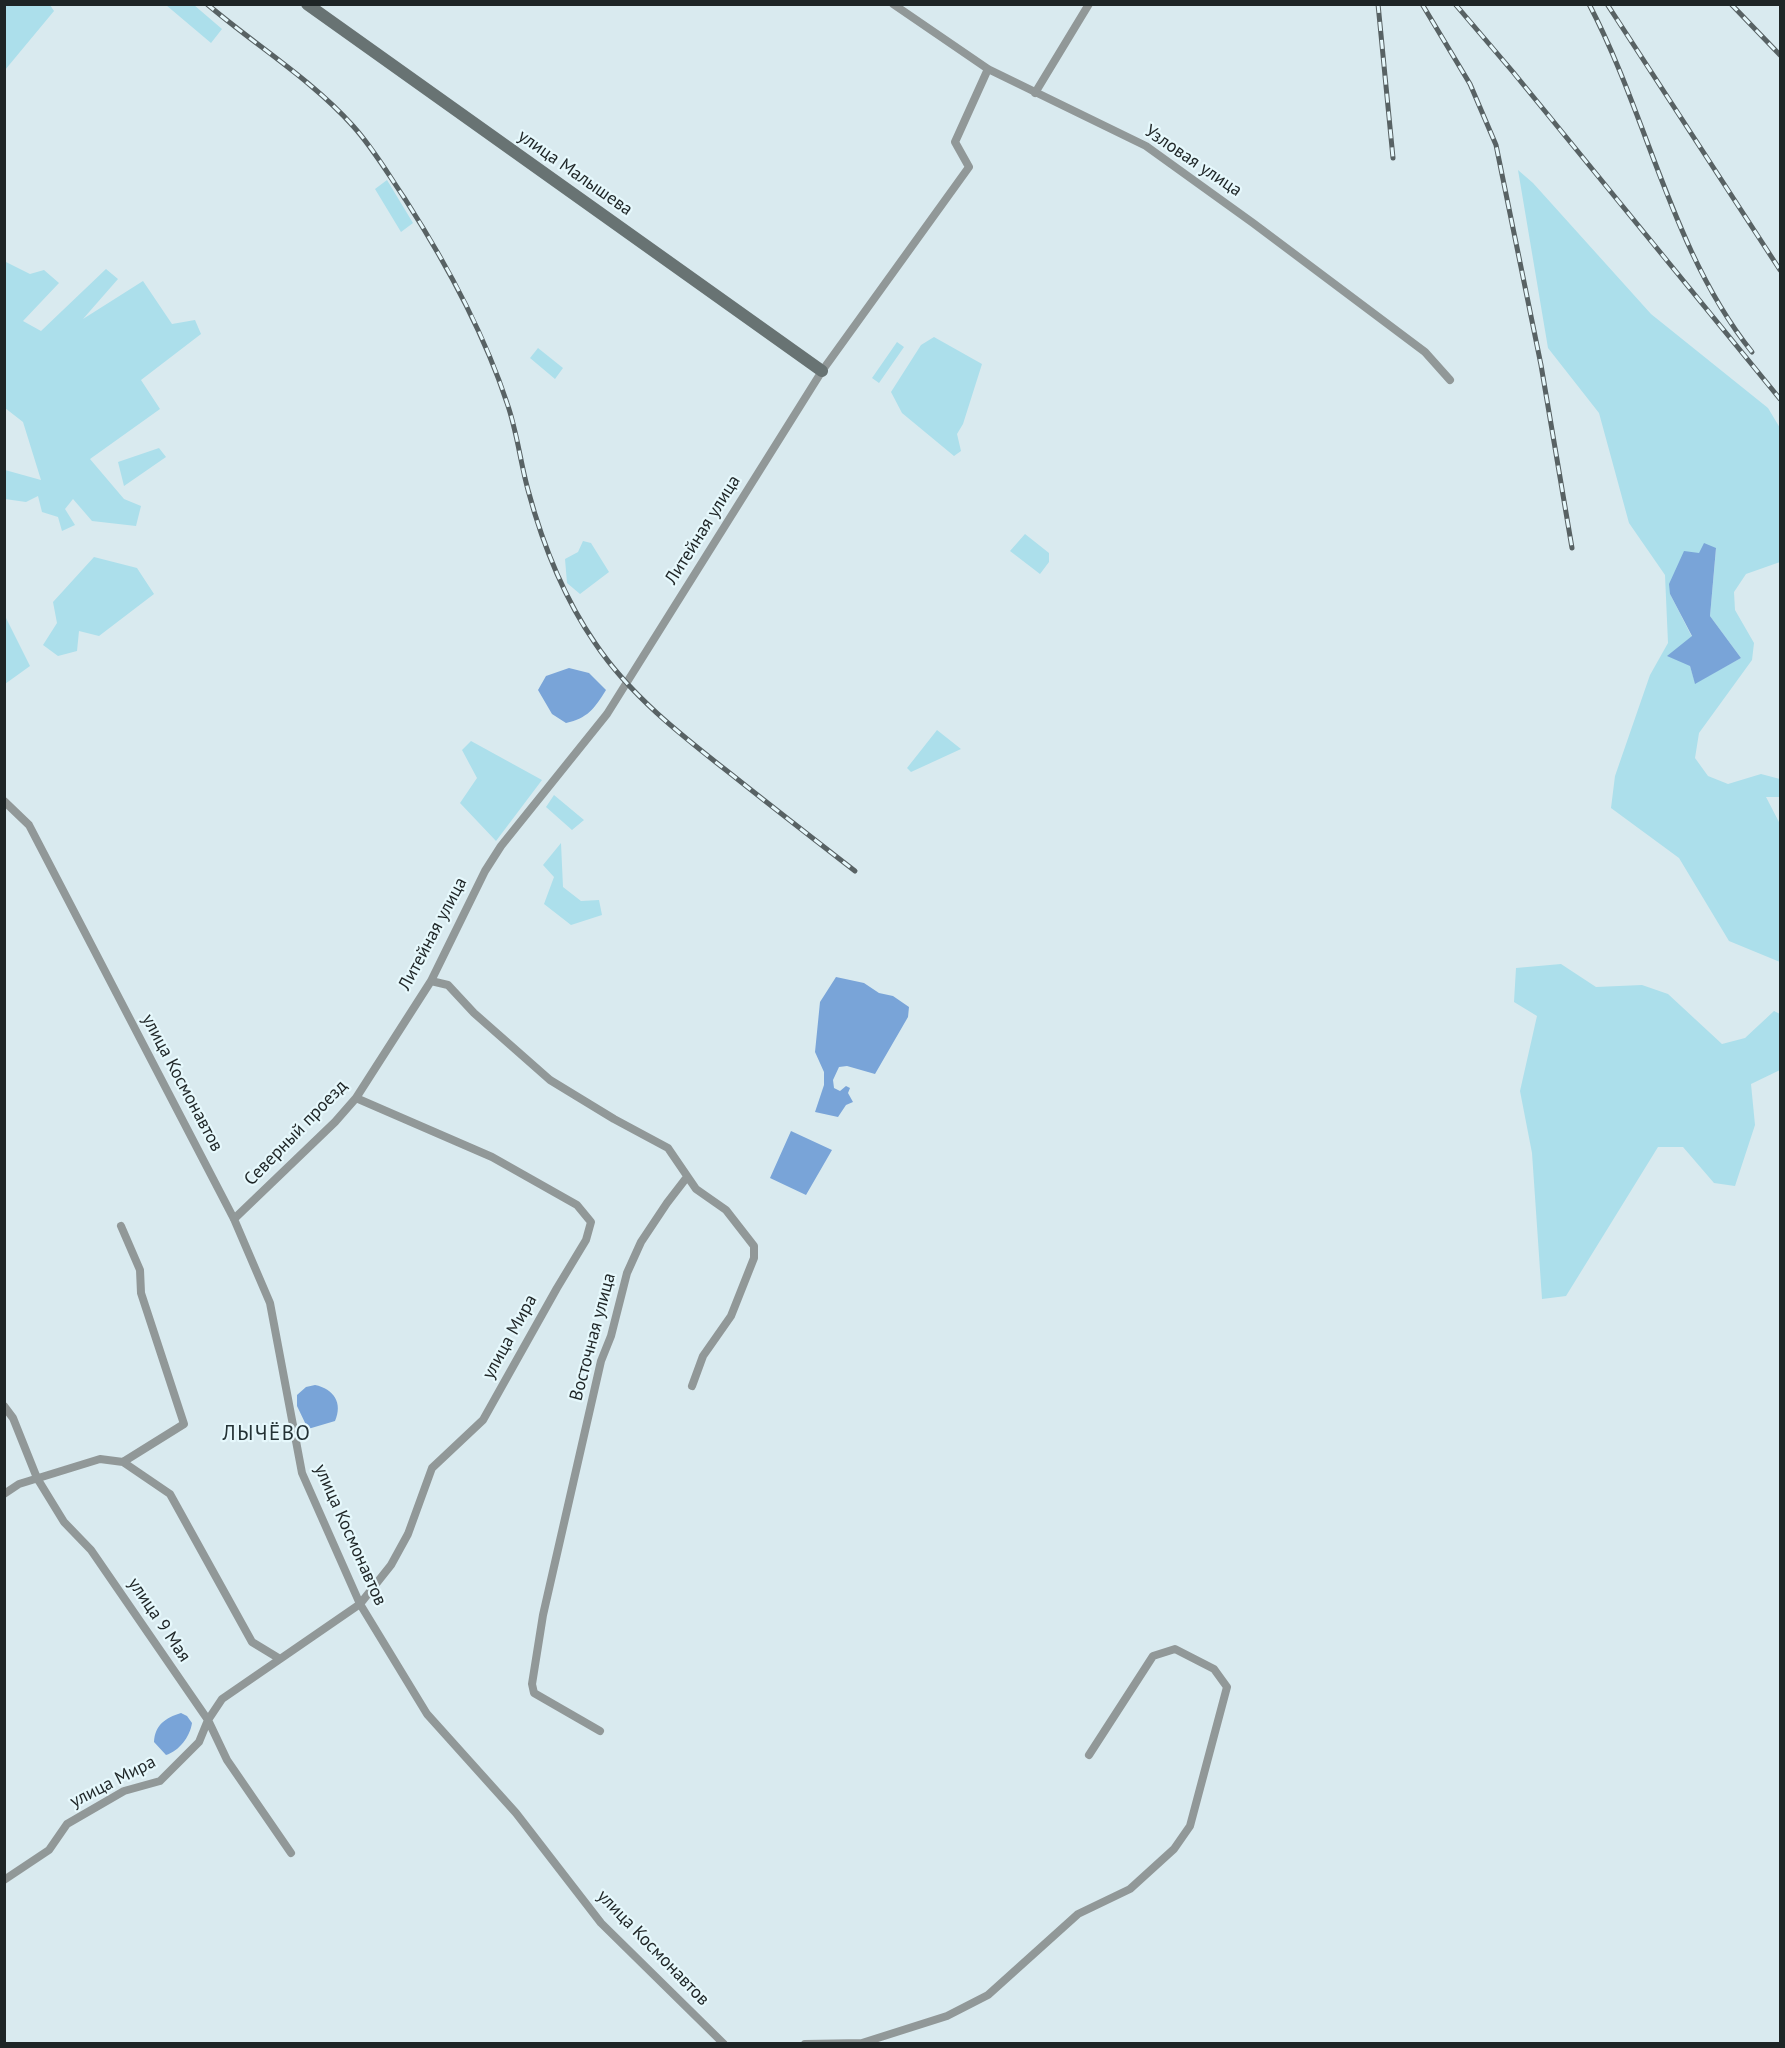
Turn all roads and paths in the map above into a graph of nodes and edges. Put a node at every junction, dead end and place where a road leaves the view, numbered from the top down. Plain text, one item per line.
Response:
1 (307, 4) edge
2 (893, 4) edge
3 (1089, 4) edge
4 (988, 69) junction
5 (1035, 93) junction
6 (822, 371) junction
7 (1450, 380) dead end
8 (4, 801) edge
9 (431, 981) junction
10 (414, 1005) joint
11 (356, 1098) junction
12 (687, 1177) junction
13 (234, 1219) junction
14 (121, 1226) dead end
15 (692, 1386) dead end
16 (4, 1406) edge
17 (123, 1462) junction
18 (37, 1478) junction
19 (4, 1494) edge
20 (360, 1604) junction
21 (280, 1659) junction
22 (208, 1720) junction
23 (600, 1731) dead end
24 (1089, 1755) dead end
25 (291, 1853) dead end
26 (4, 1880) edge
27 (724, 2043) edge
28 (805, 2043) edge

1 - 6 street, улица Малышева
2 - 4 street, Узловая улица
3 - 5 street
4 - 5 street, Узловая улица
4 - 6 street, Литейная улица
5 - 7 street, Узловая улица
6 - 9 street, Литейная улица
8 - 13 street, улица Космонавтов
9 - 10 street, Литейная улица
9 - 12 street
10 - 11 street, Северный проезд
11 - 13 street, Северный проезд
11 - 20 street, улица Мира
12 - 15 street
12 - 23 street, Восточная улица
13 - 20 street, улица Космонавтов
14 - 17 street
16 - 18 street, улица 9 Мая
17 - 18 street
17 - 21 street
18 - 19 street
18 - 22 street, улица 9 Мая
20 - 21 street, улица Мира
20 - 27 street, улица Космонавтов
21 - 22 street, улица Мира
22 - 25 street, улица 9 Мая
22 - 26 street, улица Мира
24 - 28 street

